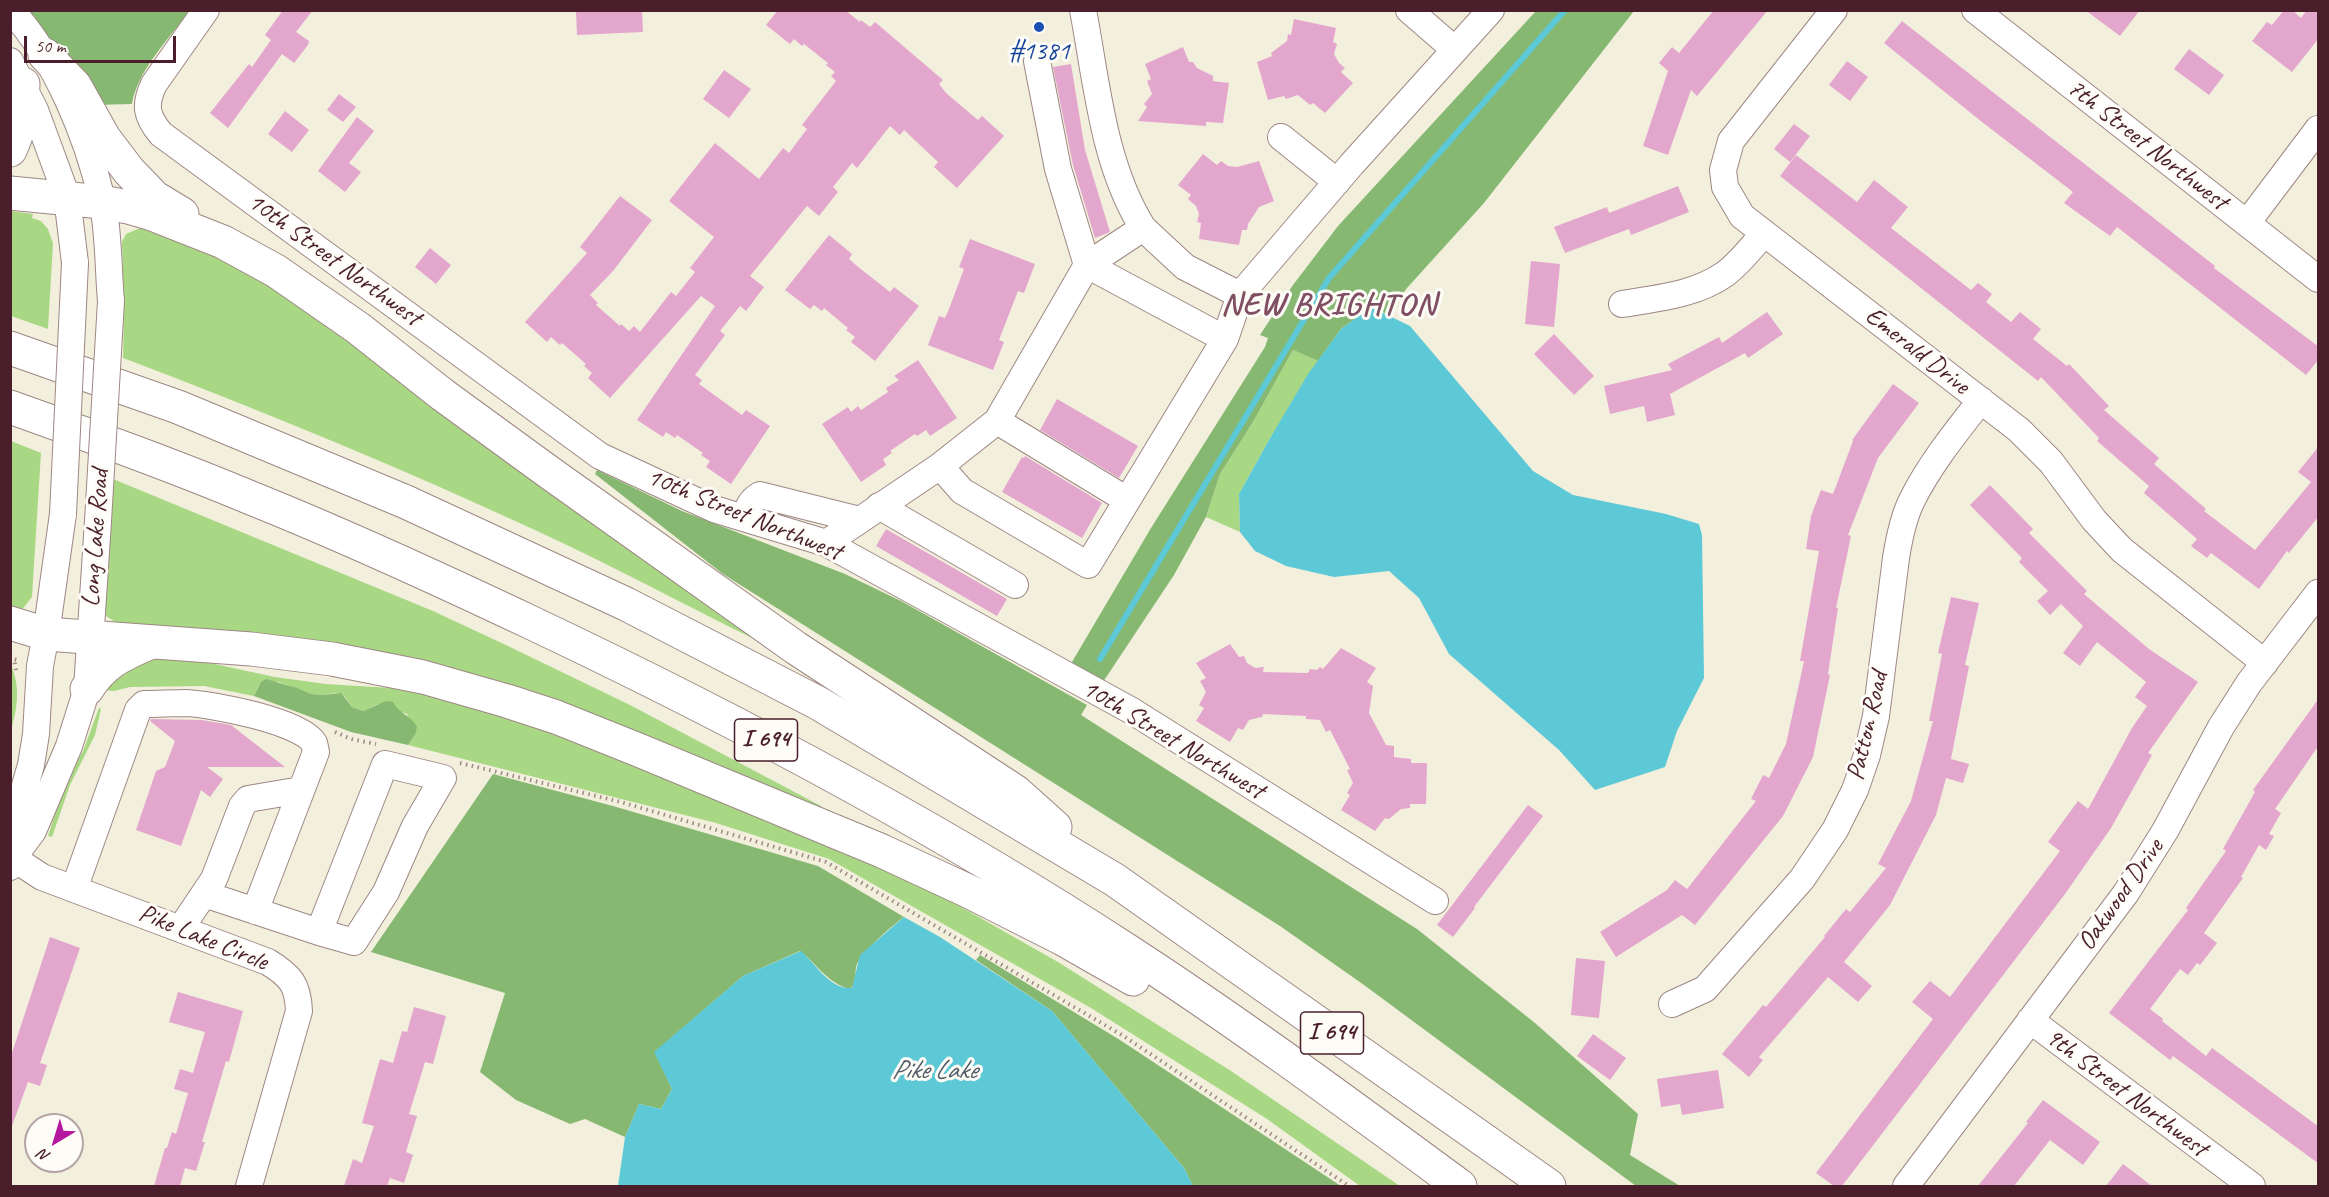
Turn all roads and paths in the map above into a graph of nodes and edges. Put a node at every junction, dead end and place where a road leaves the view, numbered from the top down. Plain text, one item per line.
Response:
1 (10, 10) edge
2 (206, 10) edge
3 (1083, 10) edge
4 (1409, 10) edge
5 (1491, 10) edge
6 (1834, 10) edge
7 (1975, 10) edge
8 (1455, 50) junction
9 (45, 55) junction
10 (1036, 61) dead end
11 (17, 72) edge
12 (2319, 129) edge
13 (1281, 137) dead end
14 (10, 150) edge
15 (1337, 182) junction
16 (10, 193) edge
17 (67, 197) junction
18 (102, 202) junction
19 (2247, 223) junction
20 (1143, 228) junction
21 (1764, 233) junction
22 (223, 242) junction
23 (1088, 265) junction
24 (2319, 279) edge
25 (1240, 295) junction
26 (1622, 304) dead end
27 (1225, 339) junction
28 (10, 348) edge
29 (1981, 400) junction
30 (10, 407) edge
31 (997, 421) junction
32 (940, 466) junction
33 (1127, 500) junction
34 (869, 513) junction
35 (745, 518) junction
36 (826, 543) junction
37 (1015, 585) dead end
38 (2319, 593) edge
39 (10, 623) edge
40 (46, 634) junction
41 (89, 638) junction
42 (150, 643) junction
43 (2265, 663) junction
44 (87, 689) junction
45 (330, 731) dead end
46 (385, 746) dead end
47 (453, 761) dead end
48 (301, 790) junction
49 (12, 860) edge
50 (1115, 880) junction
51 (74, 889) junction
52 (204, 894) junction
53 (1435, 901) dead end
54 (255, 911) junction
55 (181, 928) junction
56 (319, 932) junction
57 (1672, 1004) dead end
58 (2030, 1020) junction
59 (249, 1186) edge
60 (1349, 1186) edge
61 (1451, 1186) edge
62 (1460, 1186) edge
63 (1548, 1186) edge
64 (1905, 1186) edge
65 (2252, 1186) edge

1 - 9 street
2 - 35 street, 10th Street Northwest
3 - 20 street
4 - 8 street
5 - 8 street
6 - 21 street, Emerald Drive
7 - 19 street, 7th Street Northwest
8 - 15 street
9 - 18 street
9 - 22 highway
10 - 23 street
11 - 14 highway
11 - 17 street
12 - 19 street
13 - 15 street
15 - 25 street
16 - 17 highway
17 - 18 highway
17 - 40 street, Long Lake Road, bridge
18 - 22 highway
18 - 41 street, Long Lake Road, bridge
19 - 24 street, 7th Street Northwest
20 - 23 street
20 - 25 street
21 - 26 street
21 - 29 street, Emerald Drive
22 - 50 highway
23 - 27 street
23 - 31 street
25 - 27 street
27 - 33 street
28 - 50 highway, I 694
29 - 43 street, Emerald Drive
29 - 57 street, Patton Road
30 - 62 highway, I 694
31 - 32 street
31 - 33 street
32 - 33 street
32 - 34 street
34 - 35 street
34 - 36 street
34 - 37 street
35 - 36 street, 10th Street Northwest
36 - 53 street, 10th Street Northwest
38 - 43 street, Oakwood Drive
39 - 40 highway
40 - 41 highway
40 - 49 street, Long Lake Road
41 - 42 highway
41 - 44 street, Long Lake Road
42 - 44 highway
42 - 61 highway
43 - 58 street, Oakwood Drive
44 - 49 street, Long Lake Road
45 - 46 path
47 - 60 path
48 - 51 street
48 - 52 street
48 - 54 street
49 - 51 street, Pike Lake Circle
50 - 63 highway, I 694
51 - 55 street, Pike Lake Circle
52 - 54 street
52 - 55 street
54 - 56 street
55 - 59 street, Pike Lake Circle
56 - 56 street
58 - 64 street, Oakwood Drive
58 - 65 street, 9th Street Northwest

